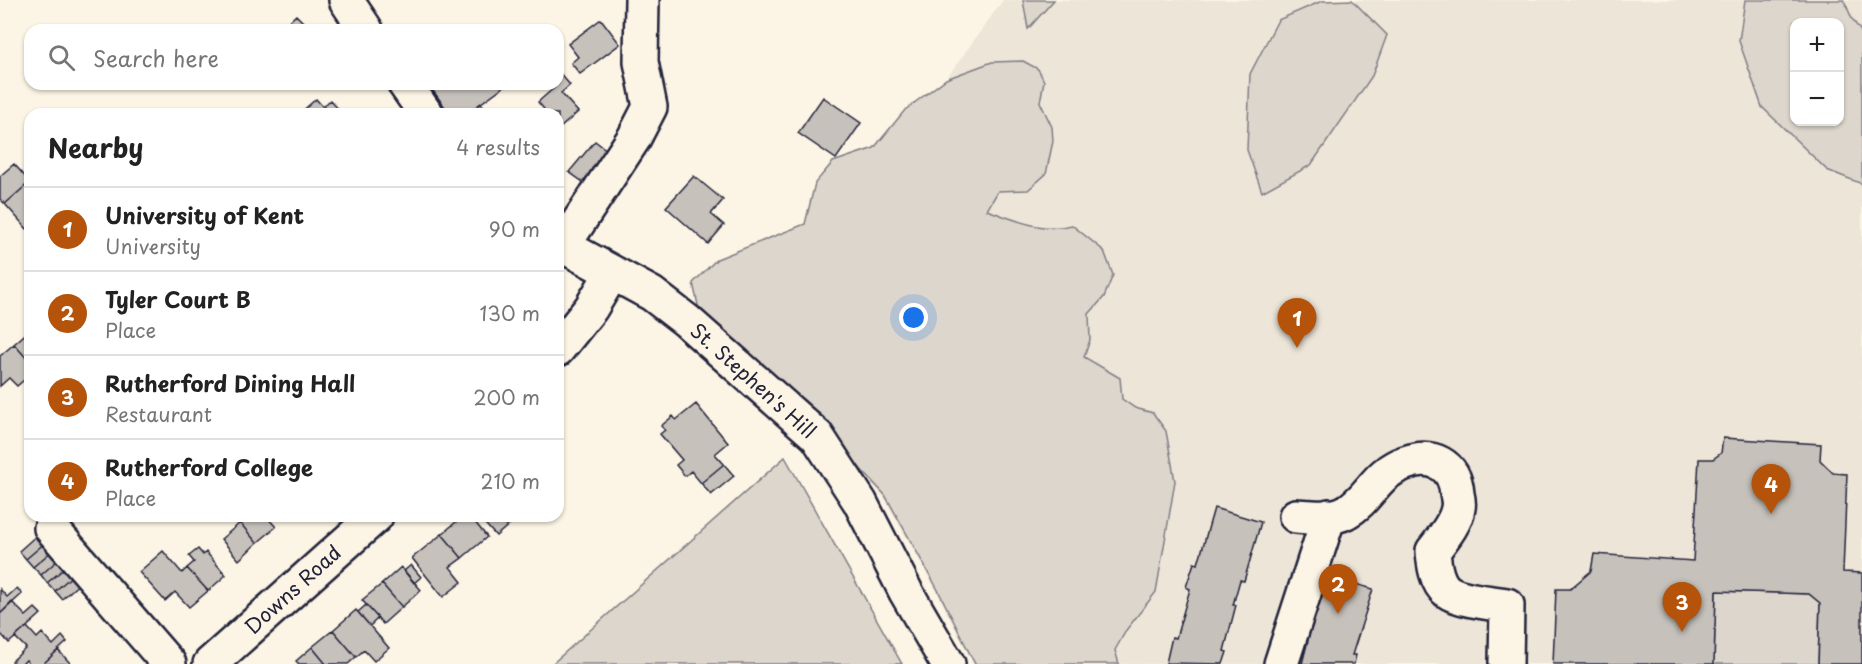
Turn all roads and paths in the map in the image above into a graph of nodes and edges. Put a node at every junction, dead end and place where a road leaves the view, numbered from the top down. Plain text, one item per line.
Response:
1 (346, 0) edge
2 (642, 0) edge
3 (362, 24) edge
4 (409, 90) edge
5 (422, 108) edge
6 (564, 239) edge
7 (564, 247) edge
8 (612, 273) junction
9 (564, 342) edge
10 (1296, 516) dead end
11 (1329, 516) junction
12 (369, 522) edge
13 (51, 528) dead end
14 (169, 664) edge
15 (210, 664) edge
16 (948, 664) edge
17 (1281, 664) edge
18 (1506, 664) edge

1 - 3 street
2 - 6 street
4 - 5 street
7 - 8 street, St. Stephen's Hill
8 - 9 street
8 - 16 street, St. Stephen's Hill
10 - 11 street
11 - 17 street
11 - 18 street
12 - 15 street, Downs Road
13 - 14 street

